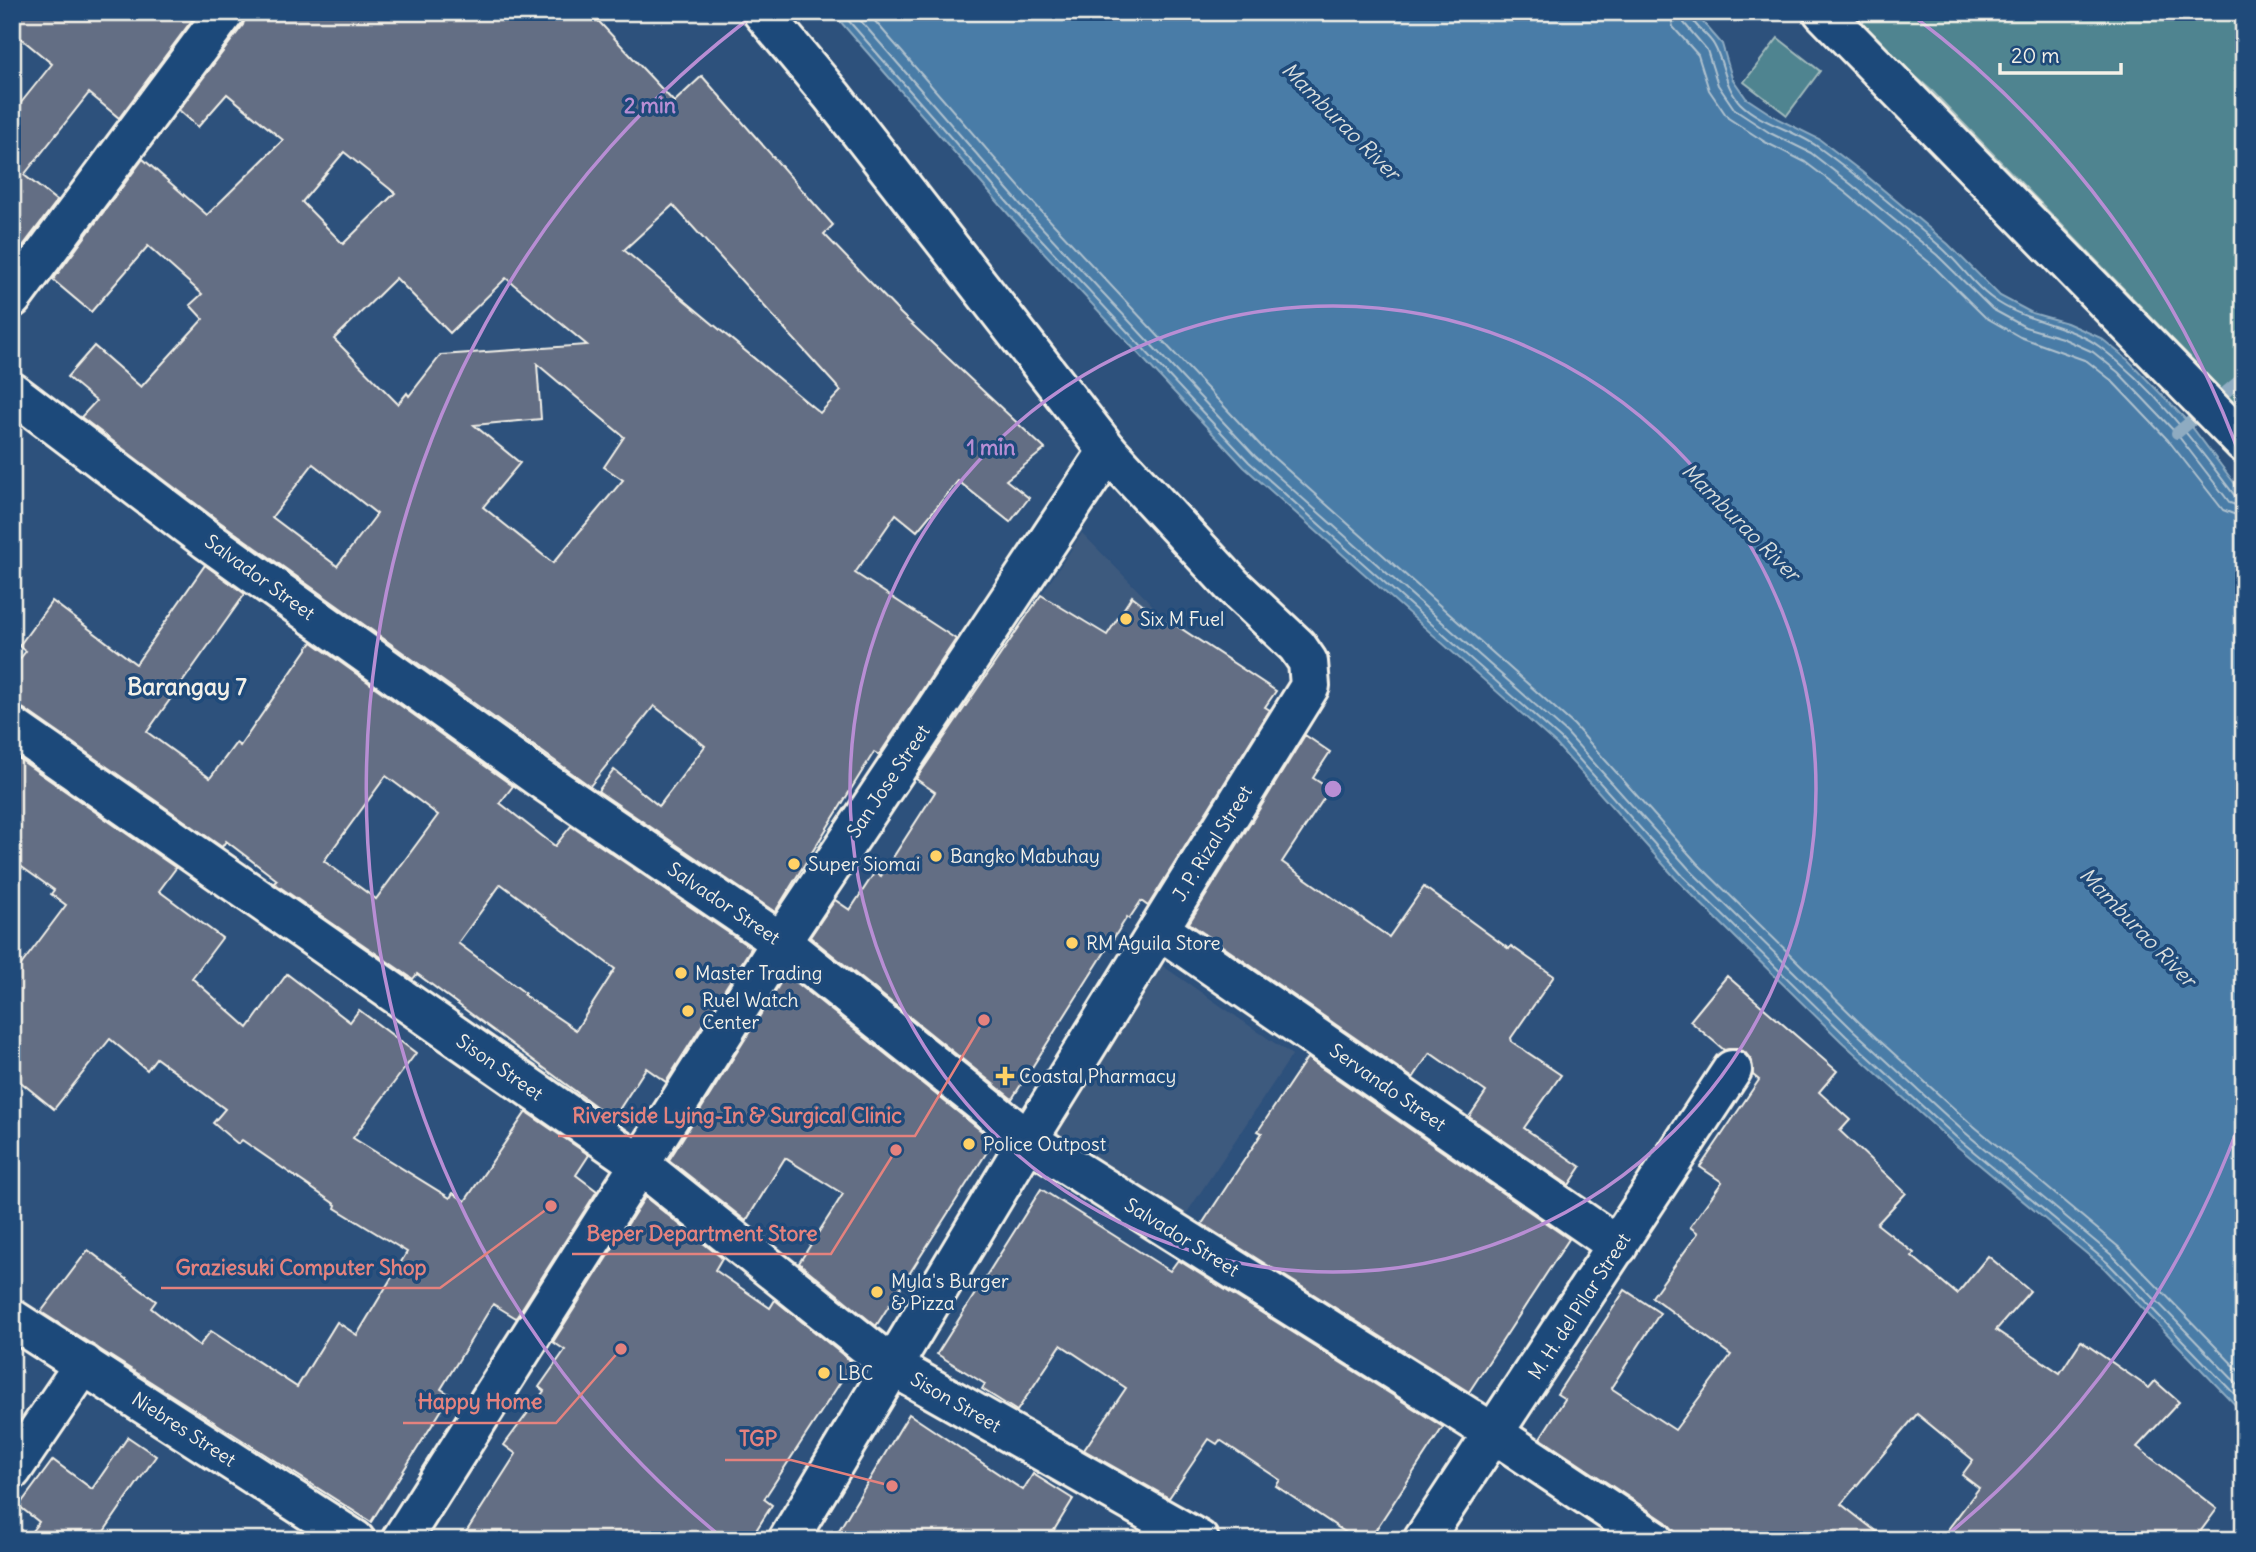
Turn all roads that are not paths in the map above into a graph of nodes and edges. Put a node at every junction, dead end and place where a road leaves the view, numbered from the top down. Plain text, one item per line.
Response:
1 (225, 12) edge
2 (762, 12) edge
3 (1823, 12) edge
4 (12, 298) edge
5 (12, 392) edge
6 (2242, 441) edge
7 (1108, 451) junction
8 (12, 727) edge
9 (1158, 929) junction
10 (781, 942) junction
11 (1732, 1070) dead end
12 (1028, 1140) junction
13 (638, 1163) junction
14 (1618, 1245) junction
15 (12, 1319) edge
16 (84, 1364) junction
17 (892, 1366) junction
18 (1495, 1434) junction
19 (12, 1470) edge
20 (355, 1540) edge
21 (401, 1540) edge
22 (788, 1540) edge
23 (1199, 1540) edge
24 (1423, 1540) edge
25 (1654, 1540) edge

1 - 4 street
2 - 7 street
3 - 6 street
5 - 10 street, Salvador Street
7 - 9 street, J. P. Rizal Street
7 - 10 street, San Jose Street
8 - 13 street, Sison Street
9 - 12 street, J. P. Rizal Street
9 - 14 street, Servando Street
10 - 12 street, Salvador Street
10 - 13 street, San Jose Street
11 - 14 street, M. H. del Pilar Street
12 - 17 street, J. P. Rizal Street
12 - 18 street, Salvador Street
13 - 17 street, Sison Street
13 - 21 street, San Jose Street
14 - 18 street, M. H. del Pilar Street
15 - 16 street, Niebres Street
16 - 19 street
16 - 20 street, Niebres Street
17 - 22 street, J. P. Rizal Street
17 - 23 street, Sison Street
18 - 24 street, M. H. del Pilar Street
18 - 25 street, Salvador Street

